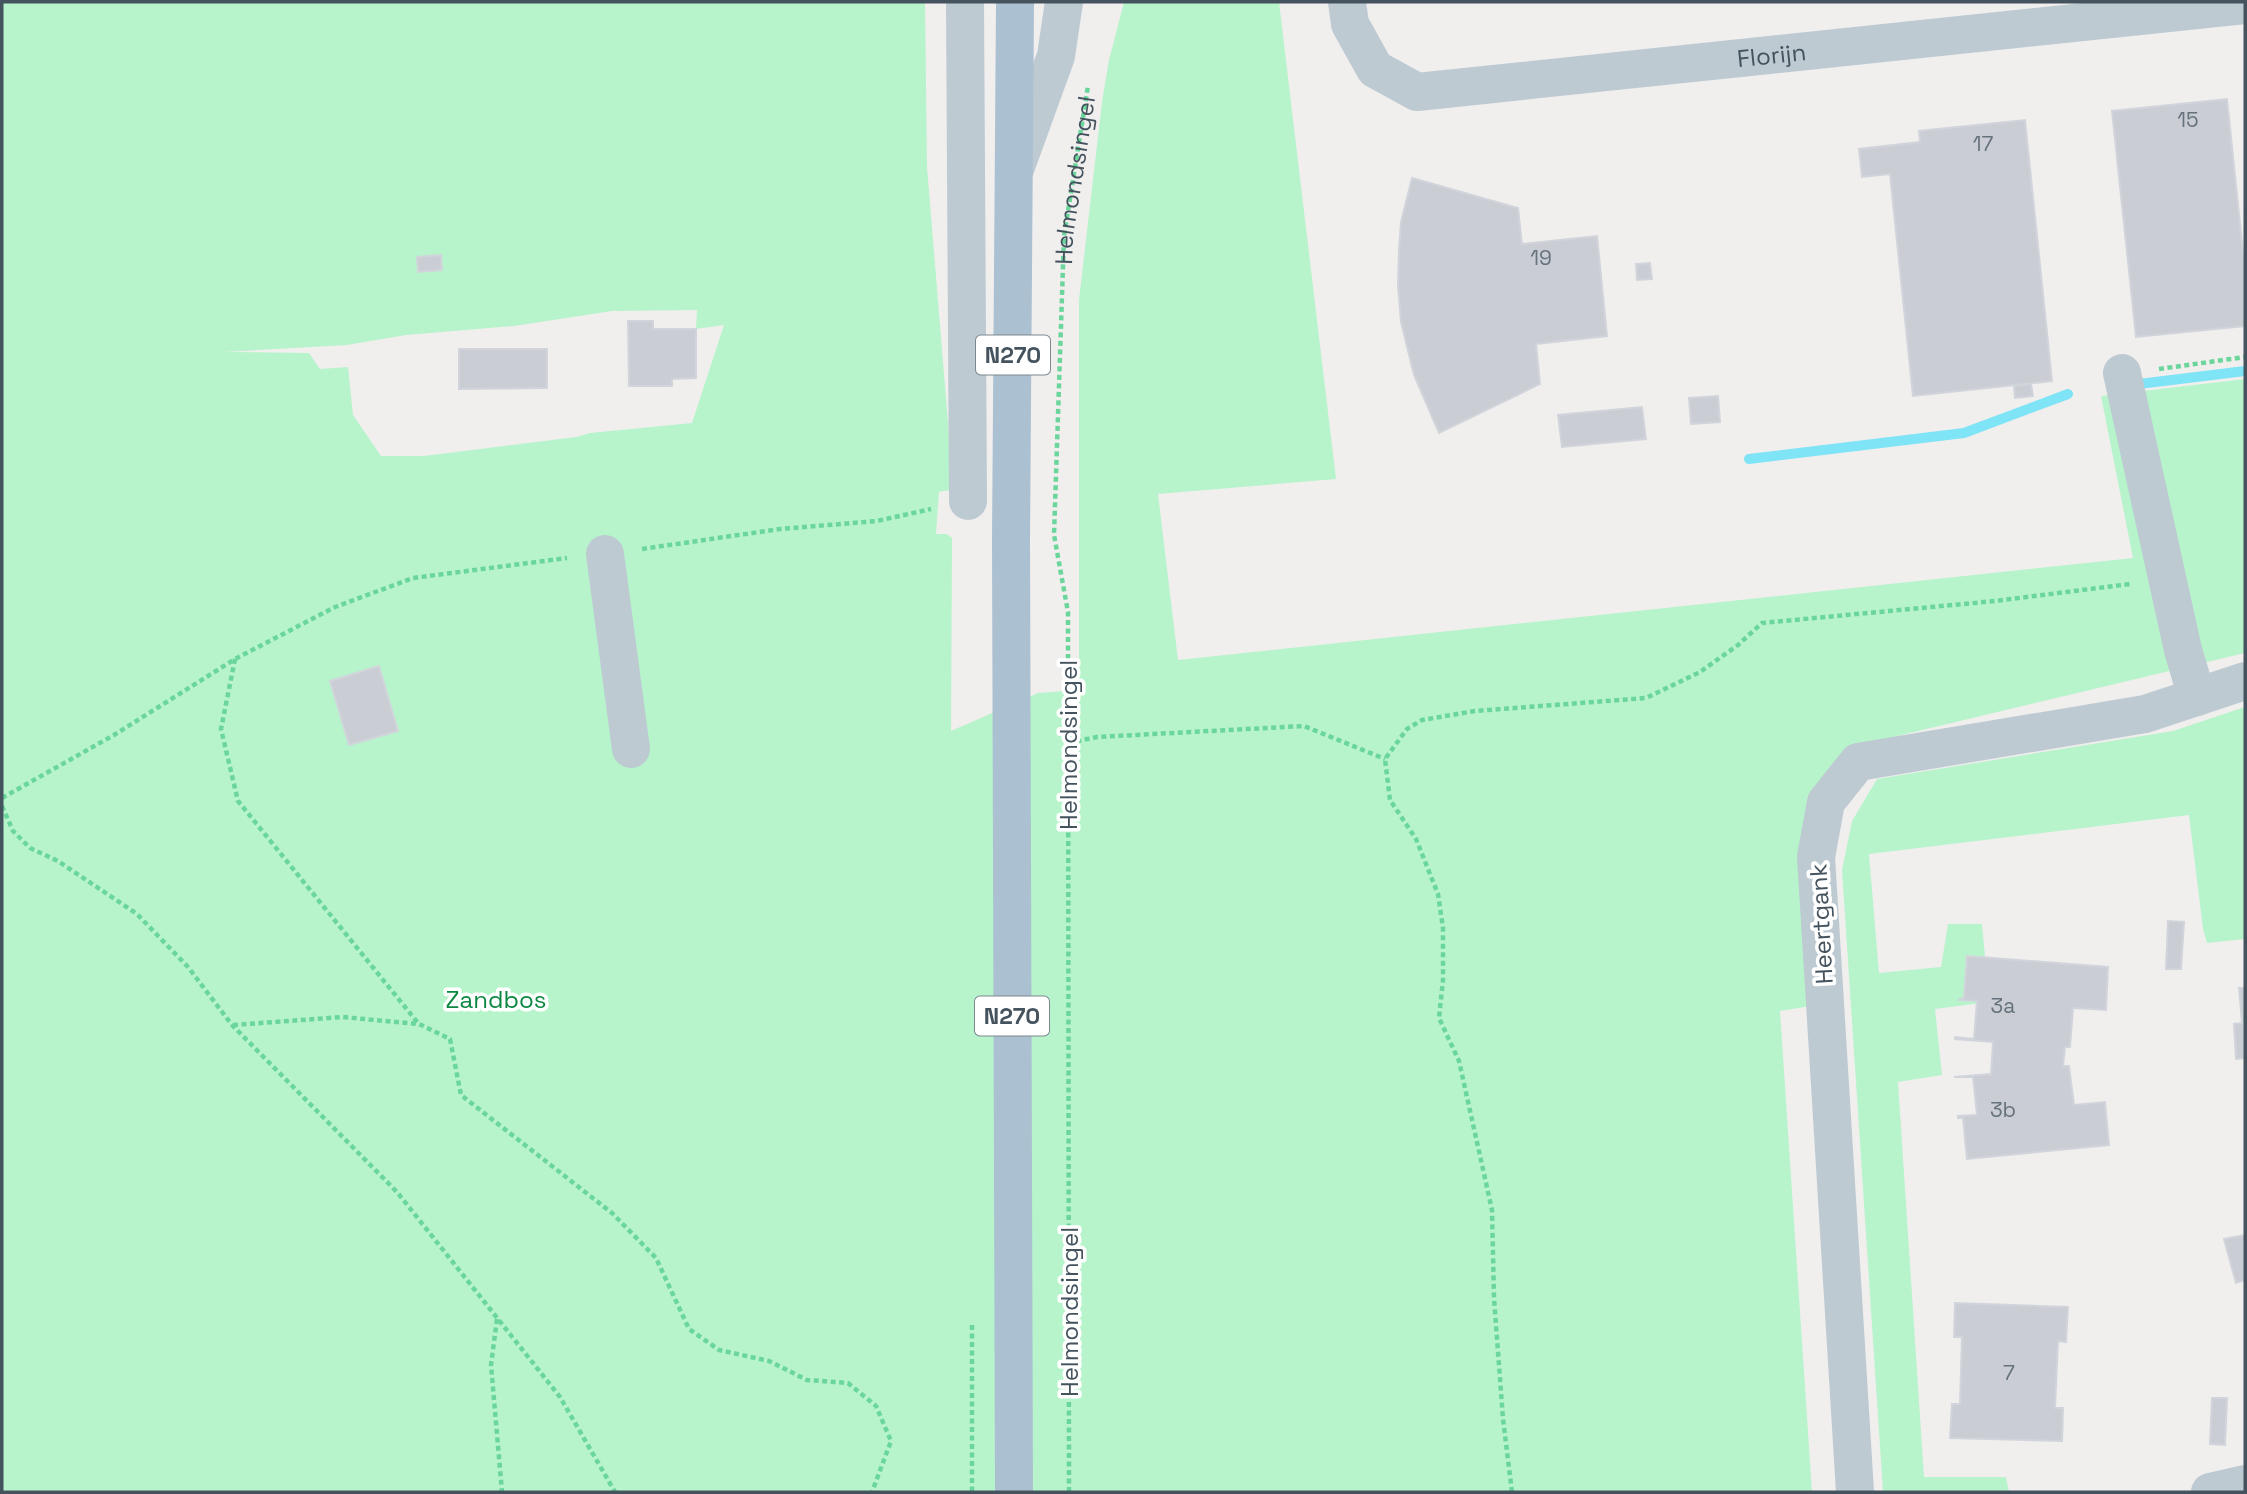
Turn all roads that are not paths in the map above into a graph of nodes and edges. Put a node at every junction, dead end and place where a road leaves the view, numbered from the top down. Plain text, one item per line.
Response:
1 (965, 2) edge
2 (1015, 2) edge
3 (1064, 2) edge
4 (1347, 2) edge
5 (2245, 5) edge
6 (1015, 171) junction
7 (2122, 373) road end
8 (968, 501) road end
9 (605, 554) road end
10 (2245, 681) edge
11 (2197, 697) junction
12 (631, 749) dead end
13 (2245, 1485) edge
14 (1014, 1492) edge
15 (1855, 1492) edge
16 (2210, 1492) edge

1 - 8 street
2 - 6 main road, Helmondsingel / N270
3 - 6 street, Helmondsingel
4 - 5 street, Florijn
6 - 14 main road, Helmondsingel / N270
7 - 11 street
9 - 12 street
10 - 11 street, Heertgank
11 - 15 street, Heertgank
13 - 16 street

